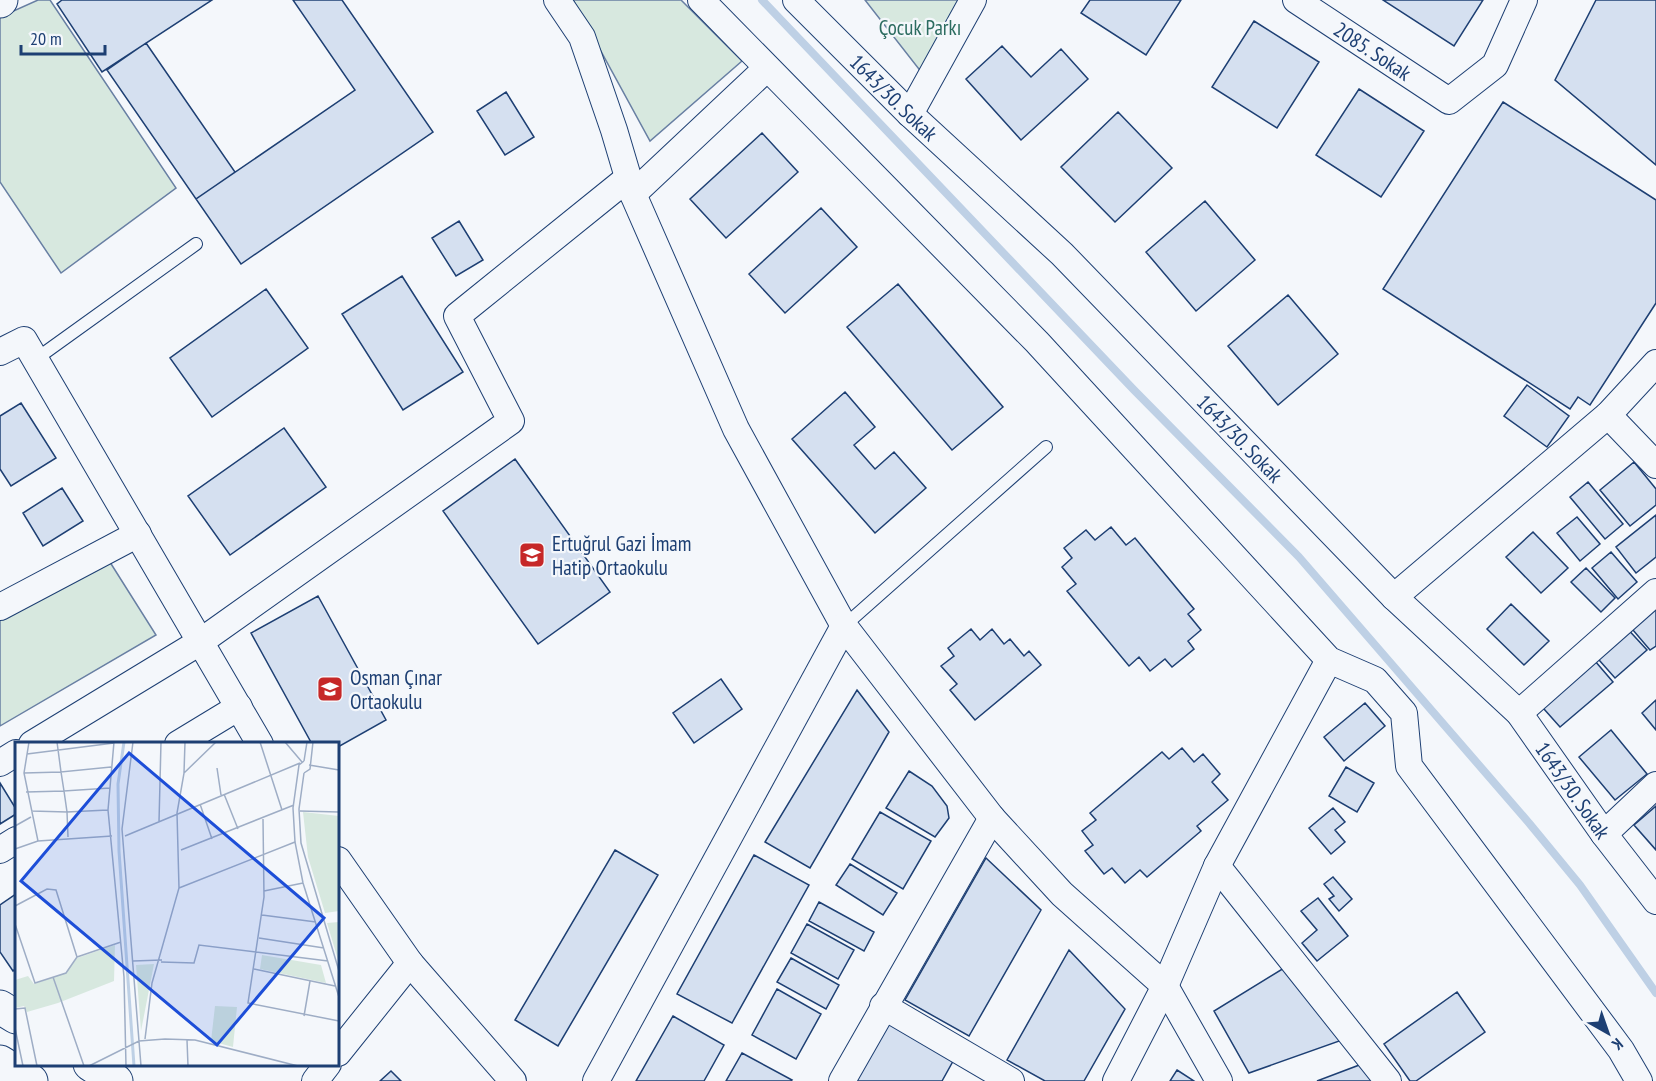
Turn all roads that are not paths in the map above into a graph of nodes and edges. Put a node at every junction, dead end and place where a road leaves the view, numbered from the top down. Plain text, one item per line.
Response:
1 (557, 0) edge
2 (701, 0) edge
3 (796, 0) edge
4 (973, 0) edge
5 (1296, 0) edge
6 (1524, 0) edge
7 (767, 68) junction
8 (909, 114) junction
9 (630, 186) junction
10 (196, 244) dead end
11 (0, 352) edge
12 (36, 359) junction
13 (1656, 363) edge
14 (1608, 415) junction
15 (1046, 447) dead end
16 (1656, 465) edge
17 (138, 534) junction
18 (1656, 592) edge
19 (1394, 597) junction
20 (0, 607) edge
21 (844, 626) junction
22 (200, 642) junction
23 (1329, 660) junction
24 (239, 707) junction
25 (1519, 713) junction
26 (35, 742) edge
27 (181, 742) edge
28 (259, 742) edge
29 (15, 754) edge
30 (0, 763) edge
31 (1656, 784) edge
32 (992, 818) junction
33 (1604, 834) junction
34 (15, 841) edge
35 (0, 850) edge
36 (339, 861) edge
37 (1217, 866) junction
38 (1656, 901) edge
39 (410, 963) junction
40 (1165, 986) junction
41 (883, 1006) junction
42 (0, 1007) edge
43 (15, 1016) edge
44 (339, 1052) edge
45 (1, 1064) edge
46 (92, 1066) edge
47 (327, 1066) edge
48 (31, 1081) edge
49 (116, 1081) edge
50 (315, 1081) edge
51 (513, 1081) edge
52 (596, 1081) edge
53 (842, 1081) edge
54 (1011, 1081) edge
55 (1116, 1081) edge
56 (1219, 1081) edge
57 (1388, 1081) edge
58 (1640, 1081) edge

1 - 9 street
2 - 7 street
3 - 8 street, 1643/30. Sokak
4 - 8 street
5 - 6 street, 2085. Sokak
7 - 9 street
7 - 23 street
8 - 19 street, 1643/30. Sokak
9 - 21 street
9 - 22 street
10 - 12 lane
11 - 12 street
12 - 17 street
13 - 14 street
14 - 16 street
14 - 19 street
15 - 21 lane
17 - 20 street
17 - 22 street
18 - 25 street
19 - 25 street, 1643/30. Sokak
21 - 32 street
21 - 52 street
22 - 24 street
22 - 26 street
23 - 37 street
23 - 58 street
24 - 27 street
24 - 28 street
25 - 33 street, 1643/30. Sokak
29 - 30 street
31 - 33 street
32 - 40 street
32 - 41 street
33 - 38 street, 1643/30. Sokak
34 - 35 street
36 - 39 street
37 - 40 street
37 - 57 street
39 - 44 street
39 - 51 street
40 - 55 street
40 - 56 street
41 - 53 street
41 - 54 street
42 - 43 main road
45 - 48 main road
46 - 49 main road
47 - 50 street

